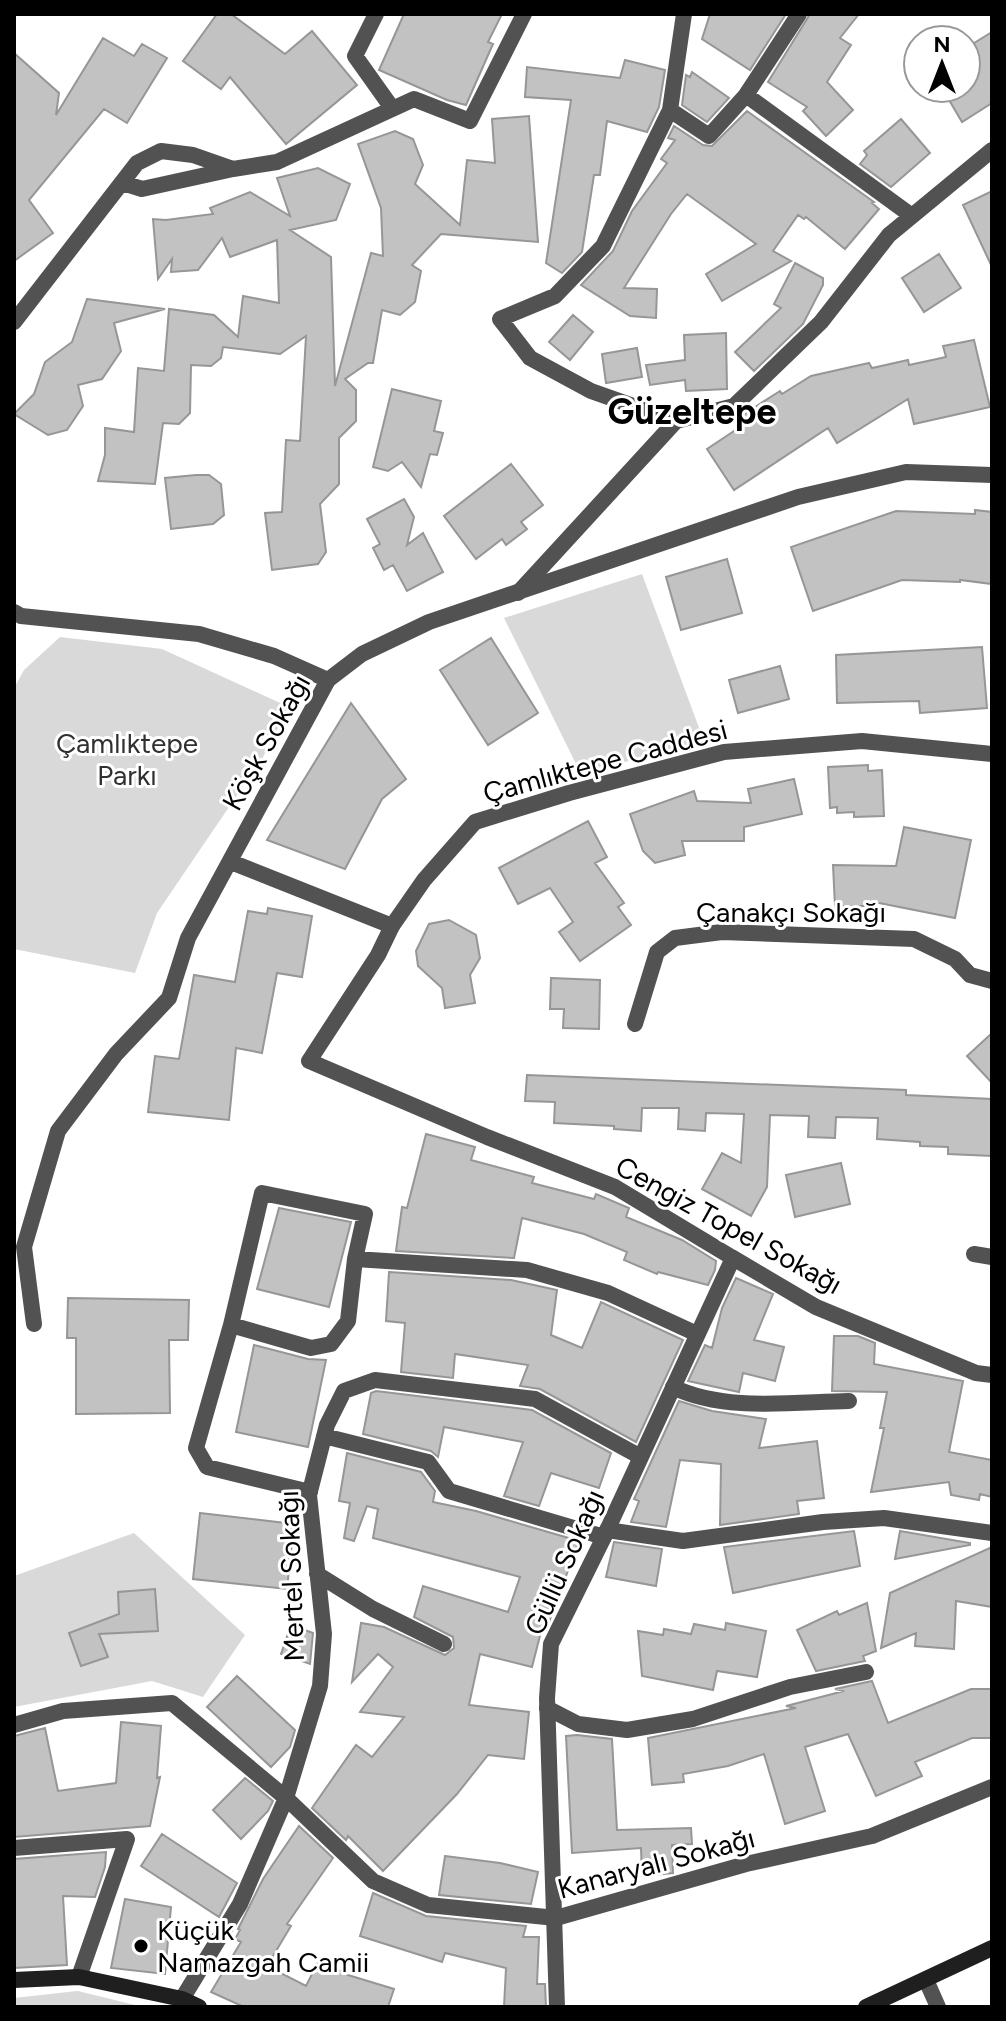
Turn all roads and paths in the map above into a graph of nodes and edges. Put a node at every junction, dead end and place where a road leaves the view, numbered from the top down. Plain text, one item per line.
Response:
1 (376, 14) edge
2 (524, 14) edge
3 (684, 14) edge
4 (799, 14) edge
5 (746, 95) junction
6 (392, 108) junction
7 (670, 110) junction
8 (992, 150) edge
9 (233, 169) junction
10 (123, 183) junction
11 (912, 216) junction
12 (14, 322) edge
13 (676, 421) junction
14 (992, 475) edge
15 (518, 594) junction
16 (14, 612) edge
17 (328, 680) junction
18 (992, 754) edge
19 (231, 862) junction
20 (392, 926) junction
21 (992, 981) edge
22 (635, 1024) dead end
23 (309, 1061) joint
24 (974, 1254) dead end
25 (992, 1257) edge
26 (733, 1258) junction
27 (355, 1259) junction
28 (34, 1324) dead end
29 (231, 1325) junction
30 (697, 1334) junction
31 (992, 1375) edge
32 (673, 1387) junction
33 (849, 1401) dead end
34 (324, 1436) junction
35 (639, 1456) junction
36 (310, 1492) junction
37 (992, 1533) edge
38 (605, 1534) junction
39 (317, 1574) junction
40 (444, 1644) dead end
41 (866, 1672) dead end
42 (547, 1708) junction
43 (14, 1725) edge
44 (992, 1787) edge
45 (286, 1798) junction
46 (14, 1848) edge
47 (556, 1918) junction
48 (992, 1948) edge
49 (79, 1977) junction
50 (14, 1980) edge
51 (926, 1980) junction
52 (182, 1999) junction
53 (875, 2006) edge
54 (199, 2007) edge
55 (557, 2007) edge
56 (938, 2007) edge

1 - 6 street
2 - 6 street
3 - 7 street
4 - 5 street
5 - 7 street
5 - 11 street
6 - 9 street
7 - 13 street
8 - 11 street
9 - 10 street
9 - 10 street
10 - 12 street
11 - 13 street
13 - 15 street
14 - 15 street, Köşk Sokağı
15 - 17 street, Köşk Sokağı
16 - 17 street
17 - 19 street, Köşk Sokağı
18 - 20 street, Çamlıktepe Caddesi
19 - 20 street
19 - 28 street, Köşk Sokağı
20 - 23 street, Çamlıktepe Caddesi
21 - 22 street, Çanakçı Sokağı
23 - 26 street, Cengiz Topel Sokağı
24 - 25 street
26 - 30 street, Güllü Sokağı
26 - 31 street, Cengiz Topel Sokağı
27 - 29 street
27 - 29 street
27 - 30 street
29 - 36 street
30 - 32 street, Güllü Sokağı
32 - 33 street
32 - 35 street, Güllü Sokağı
34 - 35 street, Mertel Sokağı
34 - 36 street, Mertel Sokağı
34 - 38 street
35 - 38 street, Güllü Sokağı
36 - 39 street, Mertel Sokağı
37 - 38 street
38 - 42 street, Güllü Sokağı
39 - 40 street
39 - 45 street, Mertel Sokağı
41 - 42 street
42 - 47 street, Güllü Sokağı
43 - 45 street, Kanaryalı Sokağı
44 - 47 street, Kanaryalı Sokağı
45 - 47 street, Kanaryalı Sokağı
45 - 52 street, Mertel Sokağı
46 - 49 street
47 - 55 street, Güllü Sokağı
48 - 51 main road
49 - 50 main road
49 - 52 main road
51 - 53 main road
51 - 56 street
52 - 54 main road

